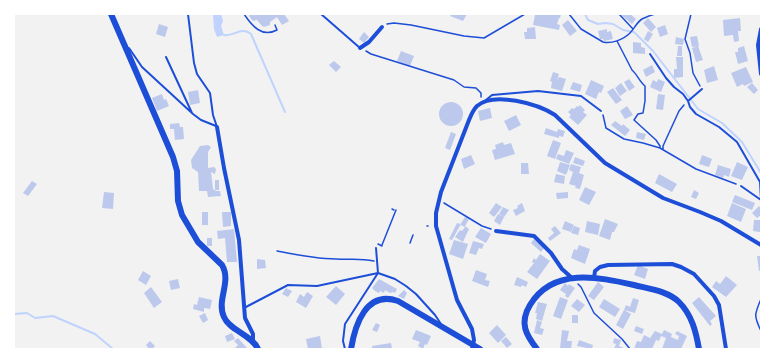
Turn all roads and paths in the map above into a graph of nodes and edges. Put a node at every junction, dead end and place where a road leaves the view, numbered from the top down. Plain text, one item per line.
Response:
1 (111, 14) edge
2 (188, 14) edge
3 (244, 14) edge
4 (321, 14) edge
5 (525, 14) edge
6 (569, 14) edge
7 (619, 14) edge
8 (655, 14) edge
9 (691, 14) edge
10 (275, 25) dead end
11 (382, 27) joint
12 (633, 29) junction
13 (761, 29) edge
14 (617, 41) junction
15 (125, 44) junction
16 (360, 48) junction
17 (650, 54) dead end
18 (166, 57) dead end
19 (761, 74) edge
20 (702, 89) joint
21 (689, 100) junction
22 (482, 103) junction
23 (683, 106) dead end
24 (601, 111) joint
25 (193, 114) junction
26 (217, 126) junction
27 (660, 148) junction
28 (664, 151) junction
29 (741, 186) joint
30 (439, 200) junction
31 (761, 200) edge
32 (394, 210) dead end
33 (496, 231) joint
34 (413, 235) dead end
35 (410, 243) dead end
36 (374, 244) dead end
37 (759, 244) edge
38 (376, 248) dead end
39 (277, 251) dead end
40 (378, 262) junction
41 (378, 273) junction
42 (572, 278) junction
43 (594, 278) junction
44 (761, 299) edge
45 (244, 308) junction
46 (444, 329) junction
47 (761, 331) edge
48 (253, 342) junction
49 (473, 347) edge
50 (258, 349) edge
51 (344, 349) edge
52 (351, 349) edge
53 (480, 349) edge
54 (537, 349) edge
55 (630, 349) edge
56 (699, 349) edge
57 (726, 349) edge

1 - 15 main road
2 - 26 lane
3 - 10 path
4 - 16 lane
5 - 11 path
6 - 14 path
7 - 12 path
8 - 12 path
9 - 20 path
11 - 16 street
12 - 14 path
13 - 19 street
14 - 27 path
15 - 25 lane
15 - 48 main road
16 - 22 path
17 - 21 lane
18 - 25 lane
20 - 21 lane
21 - 31 lane
22 - 24 lane
22 - 30 street
22 - 37 street
23 - 28 path
24 - 27 path
25 - 26 lane
26 - 45 street
27 - 28 path
28 - 29 path
29 - 31 lane
30 - 33 path
30 - 49 street
32 - 36 path
33 - 42 street
34 - 35 path
38 - 40 lane
39 - 40 path
40 - 41 lane
41 - 45 lane
41 - 46 lane
41 - 51 lane
42 - 43 main road
42 - 54 main road
42 - 55 path
43 - 56 main road
43 - 57 street
44 - 47 path
45 - 48 street
46 - 49 main road
46 - 52 main road
48 - 50 main road
49 - 53 main road

